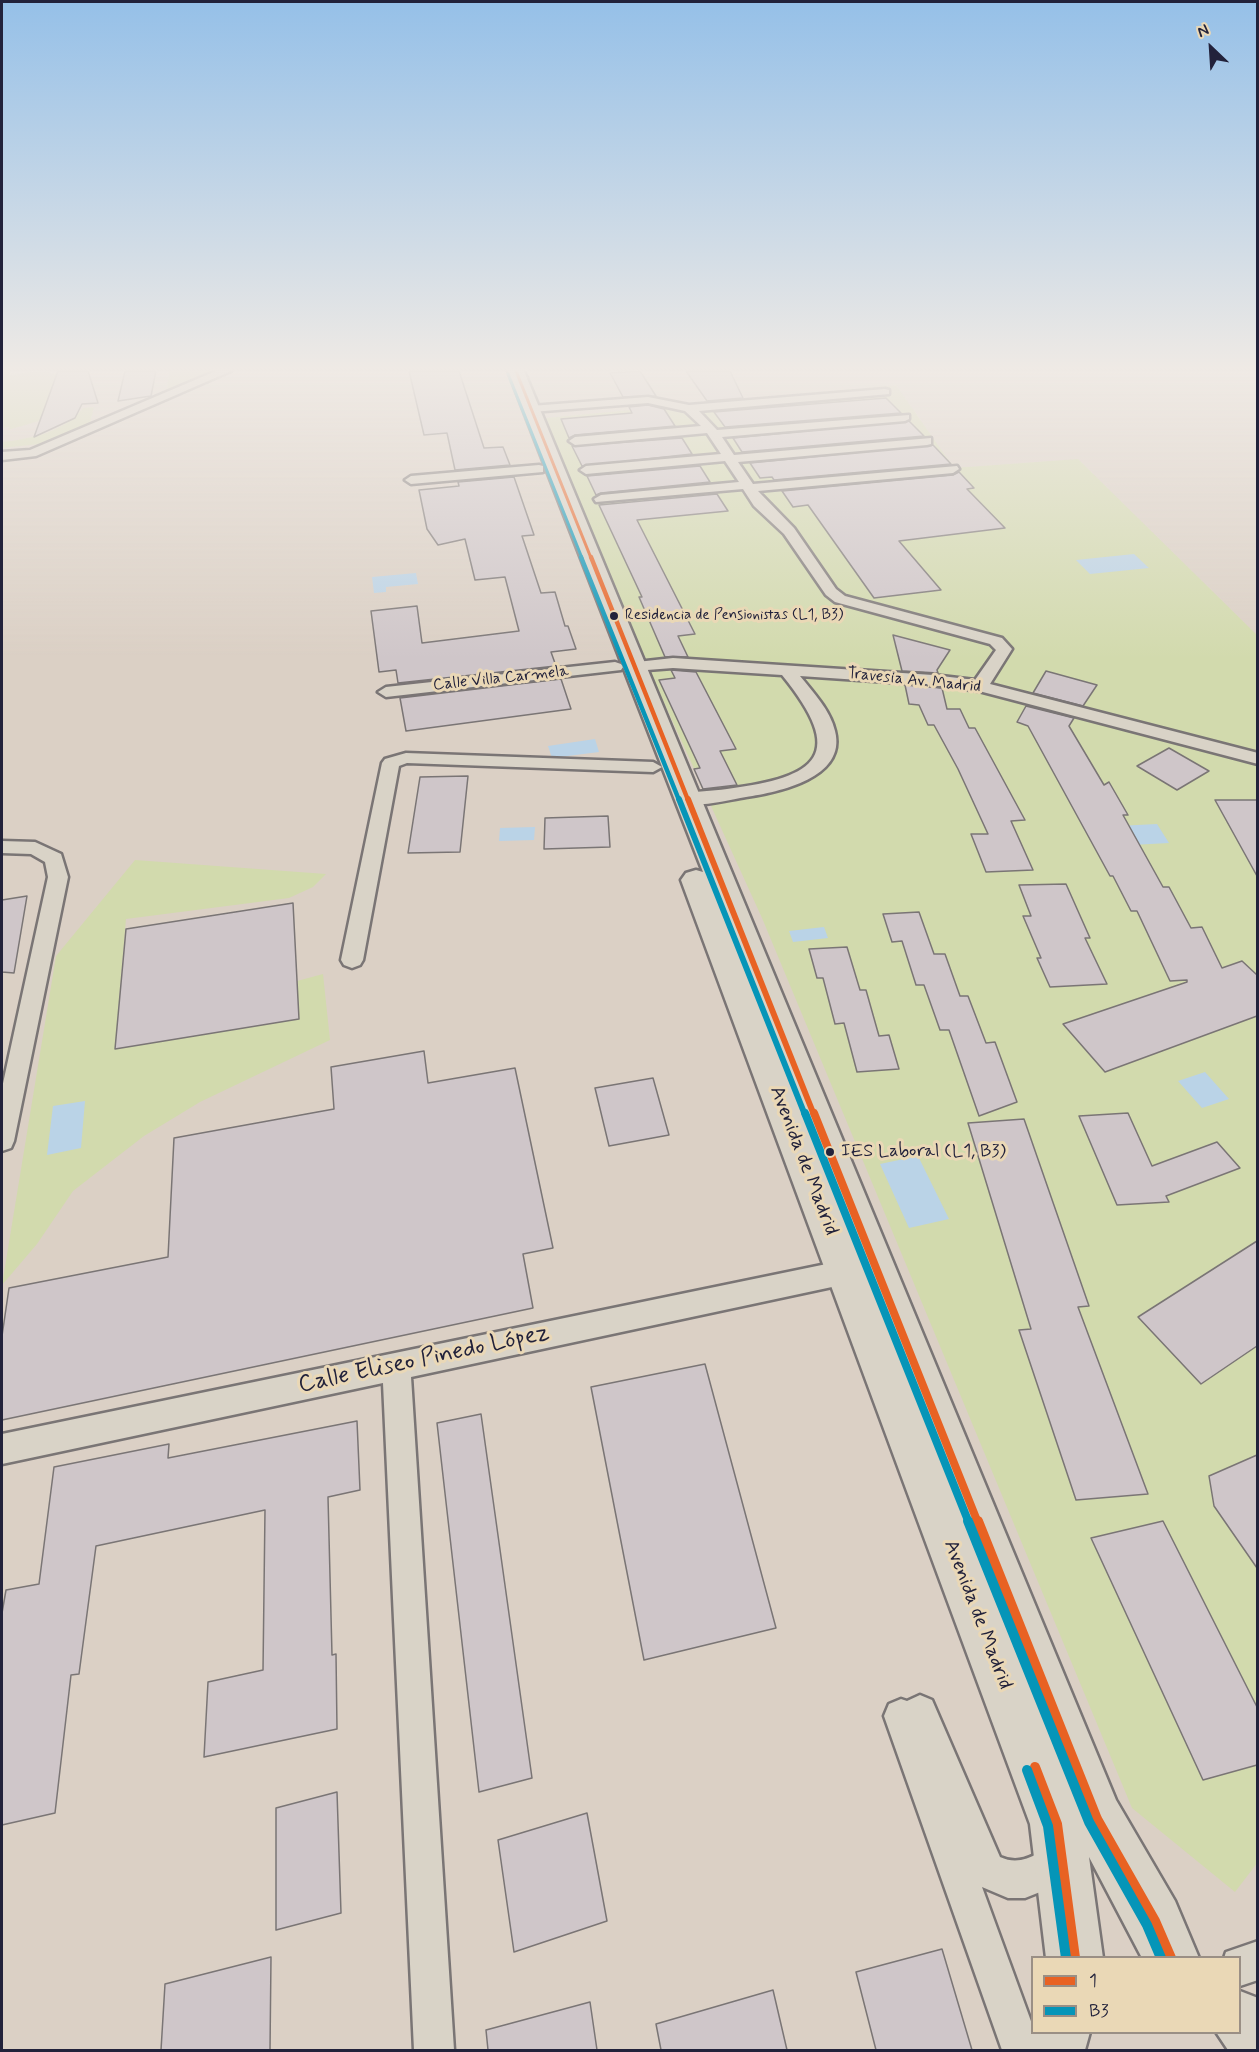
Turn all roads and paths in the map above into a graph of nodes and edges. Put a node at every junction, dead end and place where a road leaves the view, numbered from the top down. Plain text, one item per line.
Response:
1 (552, 467) edge
2 (625, 467) edge
3 (735, 467) edge
4 (954, 468) dead end
5 (539, 469) joint
6 (586, 470) dead end
7 (411, 480) dead end
8 (748, 487) junction
9 (601, 499) dead end
10 (625, 666) junction
11 (787, 670) junction
12 (980, 686) junction
13 (386, 692) dead end
14 (1257, 759) edge
15 (653, 767) junction
16 (688, 799) junction
17 (2, 847) edge
18 (352, 960) dead end
19 (2, 1141) edge
20 (846, 1272) junction
21 (396, 1366) junction
22 (2, 1449) edge
23 (1062, 1859) junction
24 (1075, 1956) edge
25 (1170, 1956) edge
26 (1257, 1960) edge
27 (1241, 1965) edge
28 (1241, 2022) edge
29 (1060, 2034) edge
30 (1257, 2040) edge
31 (434, 2050) edge
32 (1022, 2050) edge
33 (1055, 2050) edge

1 - 10 main road, Avenida de Madrid
2 - 6 street
3 - 8 street
4 - 8 street
5 - 7 street
5 - 10 main road, Avenida de Madrid
8 - 9 street
8 - 12 street
10 - 11 street, Travesia Av. Madrid
10 - 13 street, Calle Villa Carmela
10 - 15 main road, Avenida de Madrid
10 - 16 main road, Avenida de Madrid
11 - 12 street, Travesia Av. Madrid
11 - 16 street
12 - 14 street, Travesia Av. Madrid
15 - 18 street
15 - 20 main road, Avenida de Madrid
16 - 25 main road, Avenida de Madrid
17 - 19 street
20 - 21 street, Calle Eliseo Pinedo López
20 - 23 main road, Avenida de Madrid
21 - 22 street, Calle Eliseo Pinedo López
21 - 31 street
23 - 24 main road, Avenida de Madrid
23 - 32 street
26 - 27 street
28 - 30 main road
29 - 33 main road

